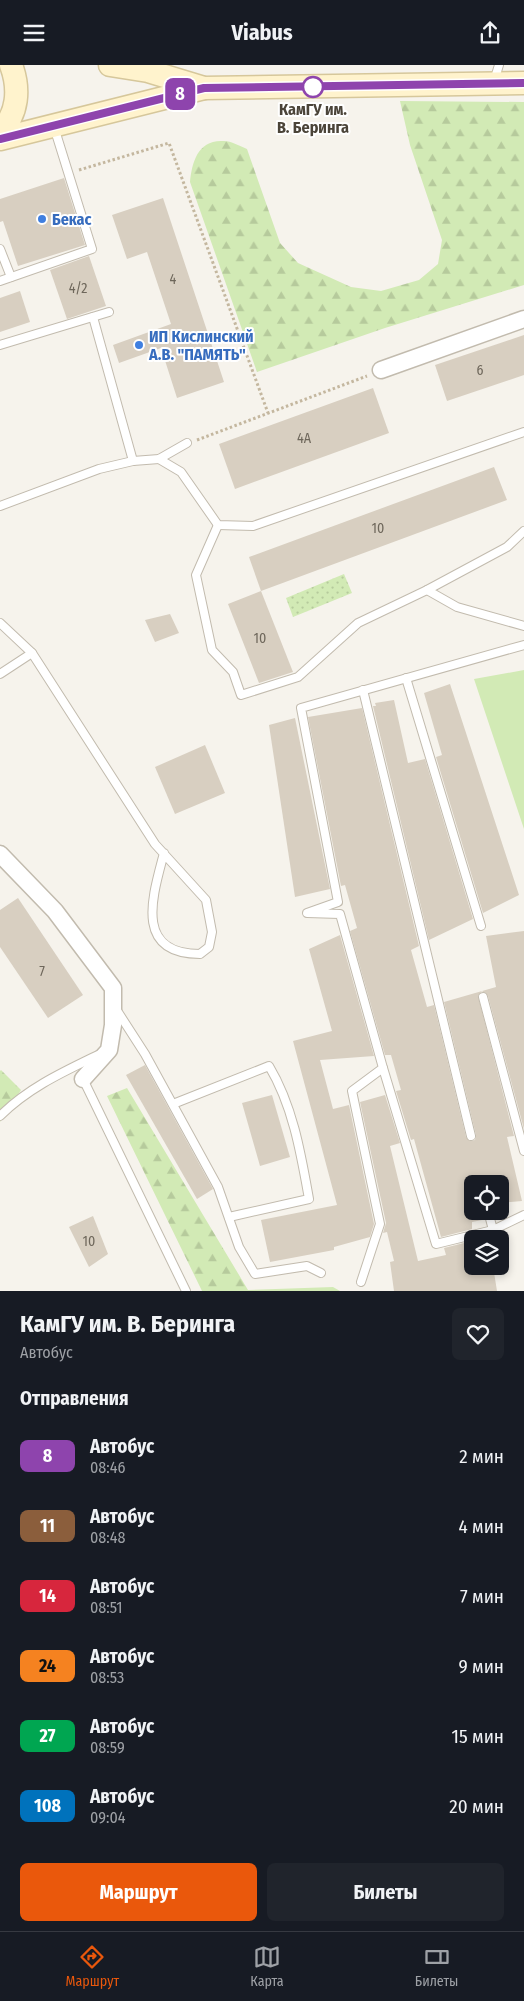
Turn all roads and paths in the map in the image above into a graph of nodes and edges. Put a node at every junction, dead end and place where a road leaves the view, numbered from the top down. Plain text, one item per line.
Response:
1 (11, 65) edge
2 (110, 65) edge
3 (148, 68) edge
4 (496, 74) edge
5 (524, 83) edge
6 (204, 88) junction
7 (54, 127) junction
8 (0, 132) edge
9 (0, 139) edge
10 (68, 173) junction
11 (0, 249) edge
12 (11, 277) junction
13 (0, 281) edge
14 (109, 313) dead end
15 (93, 317) junction
16 (524, 319) edge
17 (0, 345) edge
18 (381, 370) joint
19 (268, 413) junction
20 (524, 432) edge
21 (187, 443) joint
22 (159, 459) junction
23 (133, 461) junction
24 (0, 506) edge
25 (218, 525) junction
26 (524, 531) edge
27 (428, 590) junction
28 (0, 623) edge
29 (524, 626) edge
30 (524, 645) edge
31 (32, 653) junction
32 (0, 674) edge
33 (406, 678) junction
34 (363, 690) junction
35 (164, 853) junction
36 (0, 854) edge
37 (481, 926) dead end
38 (483, 997) dead end
39 (113, 1005) junction
40 (109, 1050) junction
41 (382, 1068) junction
42 (83, 1079) joint
43 (173, 1104) junction
44 (0, 1116) edge
45 (471, 1137) dead end
46 (524, 1151) edge
47 (524, 1215) edge
48 (229, 1217) junction
49 (490, 1220) edge
50 (493, 1230) joint
51 (464, 1237) edge
52 (321, 1273) dead end
53 (361, 1282) dead end
54 (186, 1291) edge

1 - 8 main road
2 - 3 main road
3 - 6 main road
4 - 5 main road
4 - 6 main road
6 - 7 main road
7 - 9 main road
7 - 10 lane
10 - 12 lane
10 - 19 path
11 - 12 lane
12 - 13 lane
14 - 15 lane
15 - 17 lane
15 - 23 lane
16 - 18 street
18 - 19 path
19 - 21 path
20 - 25 lane
21 - 22 lane
22 - 23 lane
22 - 25 lane
23 - 24 lane
25 - 27 lane
26 - 27 lane
27 - 29 lane
28 - 31 lane
30 - 33 lane
31 - 32 lane
31 - 35 lane
33 - 34 lane
33 - 37 lane
34 - 41 lane
34 - 45 lane
35 - 35 lane
36 - 39 street
38 - 46 lane
39 - 40 street
39 - 43 lane
40 - 42 street
40 - 44 lane
41 - 51 lane
41 - 53 lane
42 - 54 lane
43 - 48 lane
43 - 48 lane
47 - 50 lane
48 - 52 lane
49 - 50 lane

